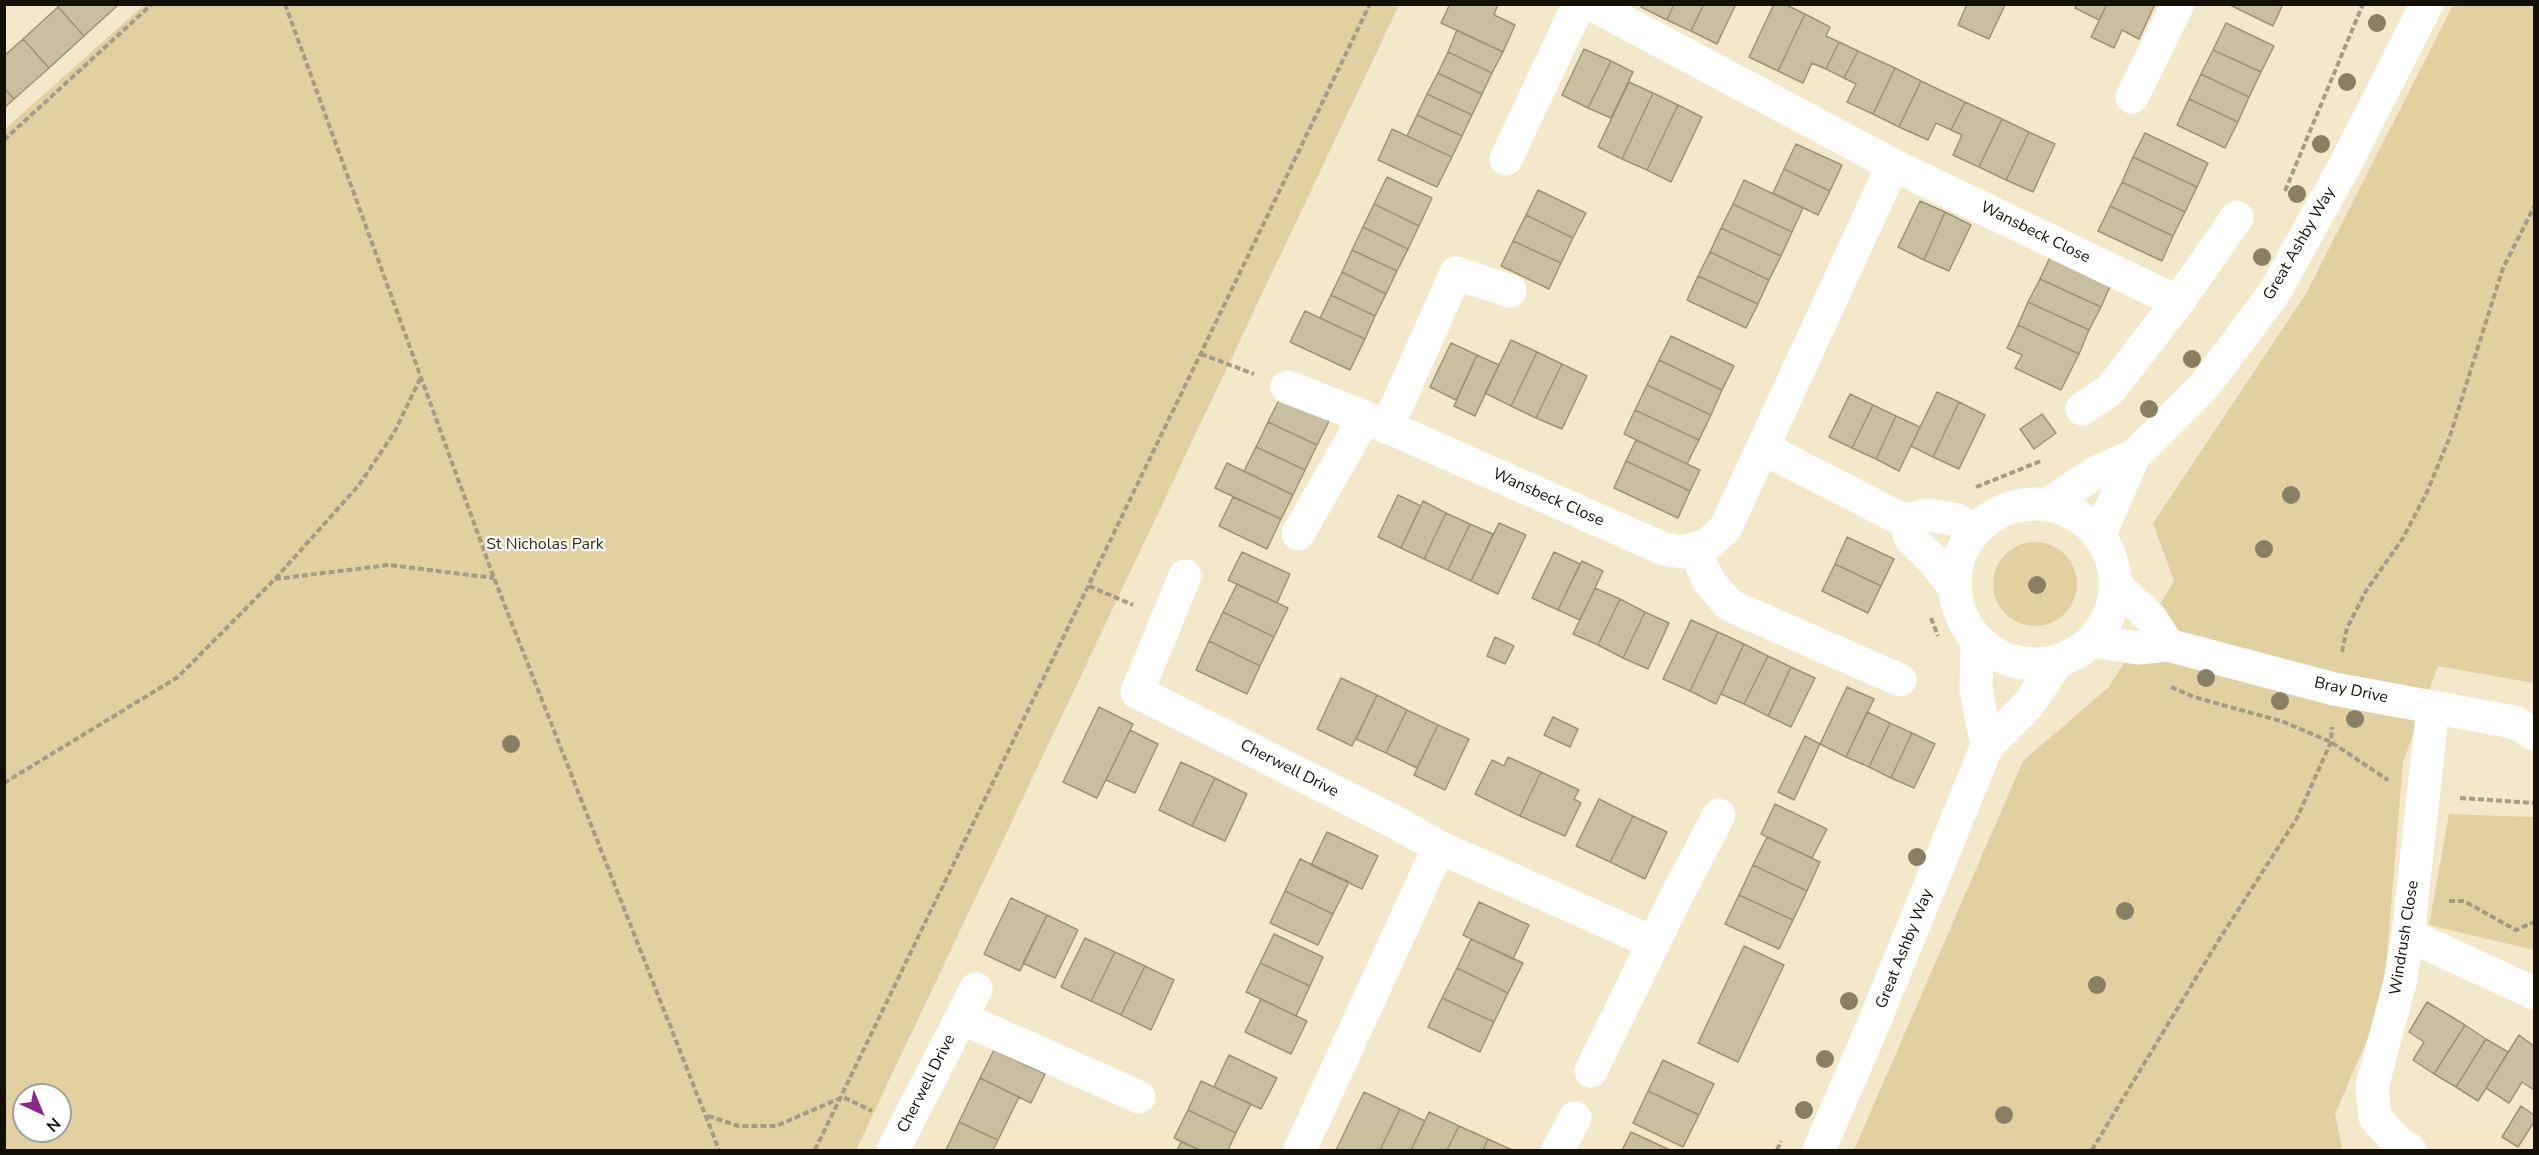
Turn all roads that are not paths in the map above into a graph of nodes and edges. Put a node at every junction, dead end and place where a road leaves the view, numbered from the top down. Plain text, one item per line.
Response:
1 (1579, 4) edge
2 (1591, 4) edge
3 (2178, 4) edge
4 (2427, 4) edge
5 (2132, 97) dead end
6 (1506, 159) dead end
7 (1893, 165) junction
8 (2237, 217) dead end
9 (1510, 291) dead end
10 (2178, 302) junction
11 (1287, 387) road end
12 (2082, 410) dead end
13 (1376, 422) junction
14 (1763, 448) junction
15 (2134, 456) junction
16 (2047, 504) junction
17 (1905, 521) junction
18 (1976, 530) junction
19 (1298, 534) dead end
20 (2099, 536) junction
21 (1695, 549) junction
22 (1185, 576) dead end
23 (2115, 585) junction
24 (1955, 589) junction
25 (1977, 640) junction
26 (2091, 641) junction
27 (2168, 645) junction
28 (2058, 661) junction
29 (1900, 680) dead end
30 (2433, 707) junction
31 (2535, 734) edge
32 (1987, 746) junction
33 (1719, 814) dead end
34 (1439, 847) junction
35 (2408, 935) junction
36 (1654, 943) junction
37 (2535, 993) edge
38 (1591, 1071) dead end
39 (1139, 1097) dead end
40 (1575, 1118) dead end
41 (893, 1150) edge
42 (1300, 1150) edge
43 (1558, 1150) edge
44 (1820, 1150) edge
45 (2410, 1150) edge

1 - 6 street
2 - 7 street, Wansbeck Close
3 - 5 street
4 - 15 street, Great Ashby Way
7 - 10 street, Wansbeck Close
7 - 14 street
8 - 10 street
9 - 13 street
10 - 12 street
11 - 13 street, Wansbeck Close
13 - 19 street
13 - 21 street, Wansbeck Close
14 - 17 street
14 - 21 street
15 - 16 street, Great Ashby Way
15 - 20 street, Great Ashby Way
16 - 18 street
16 - 20 street
17 - 18 street
17 - 24 street
18 - 24 street
20 - 23 street
21 - 29 street
22 - 34 street, Cherwell Drive
23 - 26 street
23 - 27 street
24 - 25 street
25 - 28 street
25 - 32 street
26 - 27 street, Bray Drive
26 - 28 street
27 - 30 street, Bray Drive
28 - 32 street, Great Ashby Way
30 - 31 street, Bray Drive
30 - 35 street, Windrush Close
32 - 44 street, Great Ashby Way
33 - 36 street
34 - 36 street, Cherwell Drive
34 - 42 street
35 - 37 street
35 - 45 street, Windrush Close
36 - 38 street
39 - 41 street, Cherwell Drive
40 - 43 street

